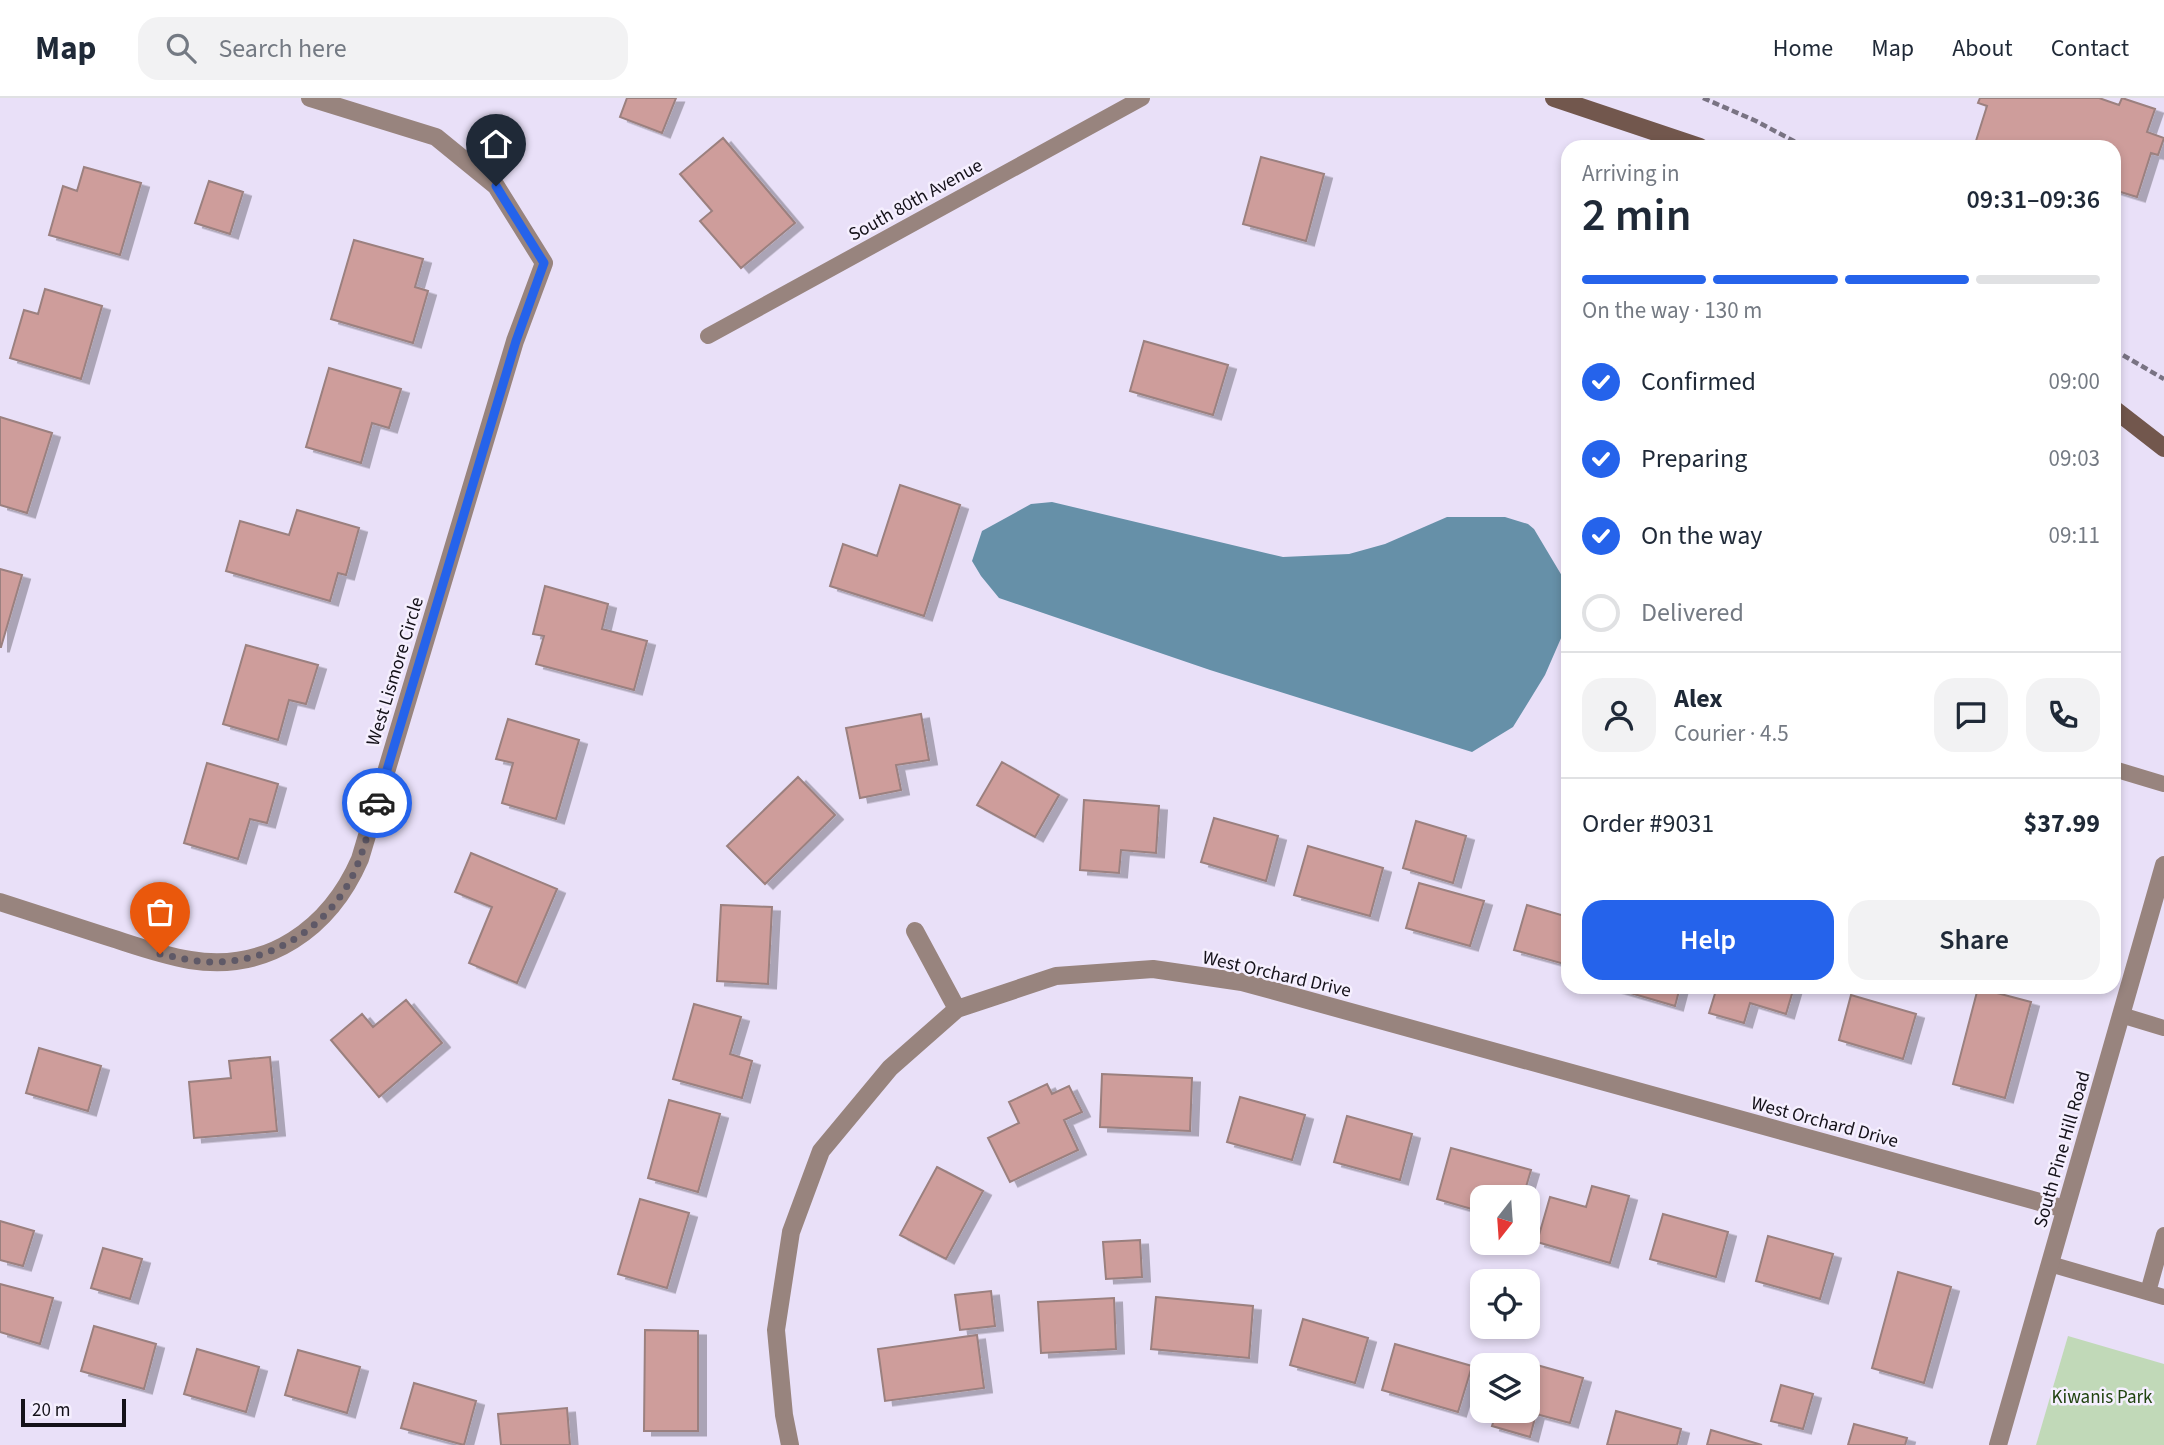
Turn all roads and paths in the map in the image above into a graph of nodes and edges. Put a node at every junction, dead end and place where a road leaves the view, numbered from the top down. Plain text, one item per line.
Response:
1 (310, 98) edge
2 (1142, 98) edge
3 (1554, 98) edge
4 (1703, 98) edge
5 (1679, 140) edge
6 (1792, 140) edge
7 (708, 336) dead end
8 (2121, 354) edge
9 (2164, 379) edge
10 (2121, 415) edge
11 (2164, 448) edge
12 (2121, 771) edge
13 (2164, 784) edge
14 (2164, 865) edge
15 (0, 902) edge
16 (915, 931) dead end
17 (957, 1009) junction
18 (2121, 1015) junction
19 (2164, 1028) edge
20 (2065, 1209) junction
21 (2164, 1234) edge
22 (2050, 1264) junction
23 (2156, 1294) edge
24 (790, 1445) edge
25 (1998, 1445) edge

1 - 15 street, West Lismore Circle
2 - 7 lane, South 80th Avenue
3 - 5 street
4 - 6 path
8 - 9 path
10 - 11 street
12 - 13 lane
14 - 18 street, South Pine Hill Road
16 - 17 street
17 - 20 street, West Orchard Drive
17 - 24 street, West Orchard Drive
18 - 19 lane
18 - 20 street, South Pine Hill Road
20 - 22 street, South Pine Hill Road
21 - 23 lane
22 - 23 lane
22 - 25 street, South Pine Hill Road

